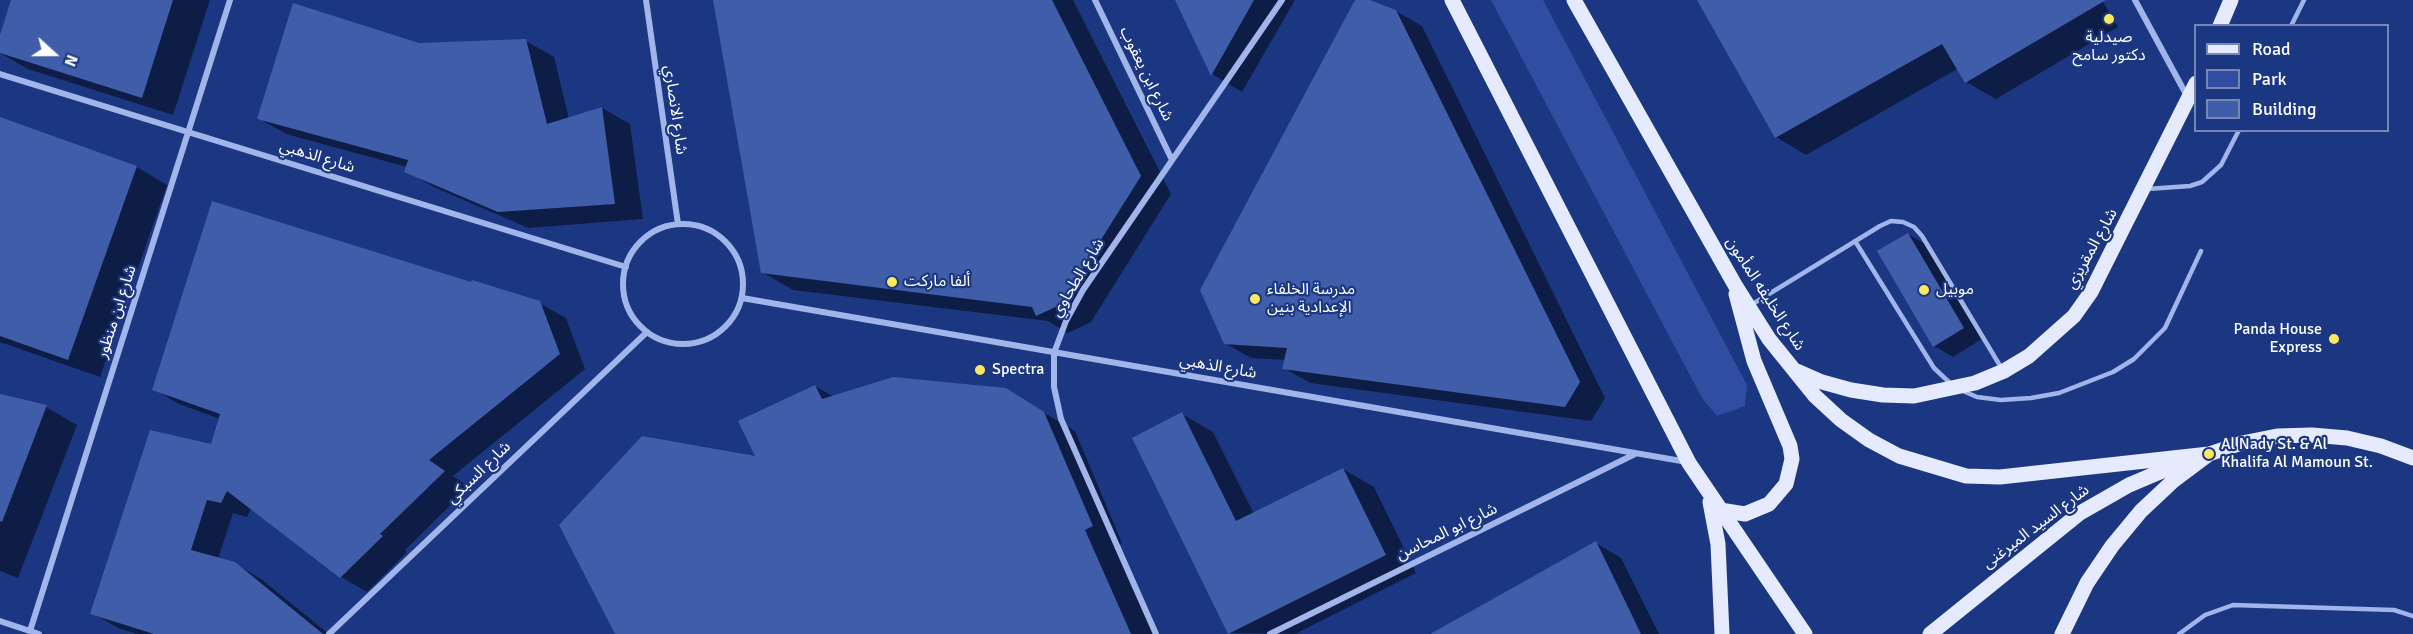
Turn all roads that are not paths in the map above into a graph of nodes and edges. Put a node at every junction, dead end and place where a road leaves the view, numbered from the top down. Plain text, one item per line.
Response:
1 (230, 0) edge
2 (646, 0) edge
3 (1095, 0) edge
4 (1282, 0) edge
5 (1452, 0) edge
6 (1574, 0) edge
7 (2135, 0) edge
8 (2231, 0) edge
9 (2304, 0) edge
10 (2221, 24) edge
11 (2292, 24) edge
12 (0, 74) edge
13 (2194, 87) edge
14 (2188, 99) junction
15 (188, 132) junction
16 (2238, 132) edge
17 (1172, 159) junction
18 (2144, 190) junction
19 (678, 224) junction
20 (1855, 241) junction
21 (2201, 251) dead end
22 (626, 267) junction
23 (1735, 285) junction
24 (742, 298) junction
25 (1748, 306) junction
26 (647, 332) junction
27 (1054, 353) junction
28 (1793, 369) junction
29 (2004, 371) junction
30 (1954, 387) junction
31 (1636, 454) junction
32 (2209, 454) junction
33 (2413, 458) edge
34 (1689, 463) junction
35 (1709, 496) junction
36 (1720, 510) junction
37 (2413, 616) edge
38 (0, 621) edge
39 (30, 631) junction
40 (39, 634) edge
41 (329, 634) edge
42 (1156, 634) edge
43 (1270, 634) edge
44 (1722, 634) edge
45 (1805, 634) edge
46 (1930, 634) edge
47 (2062, 634) edge
48 (2179, 634) edge

1 - 15 street, شارع ابن منظور
2 - 19 street, شارع الانصاري
3 - 17 street, شارع ابن يعقوب
4 - 17 street, شارع الطحاوي
5 - 34 main road
6 - 23 main road, شارع الخليفه المأمون
7 - 14 street
8 - 10 main road
9 - 11 lane
12 - 15 street, شارع الذهبي
13 - 14 main road, شارع المقريزي
14 - 18 main road, شارع المقريزي
15 - 22 street, شارع الذهبي
15 - 39 street, شارع ابن منظور
16 - 18 lane
17 - 27 street, شارع الطحاوي
18 - 29 main road, شارع المقريزي
19 - 22 street
19 - 24 street
20 - 25 lane
20 - 29 lane
20 - 30 lane
21 - 30 lane
22 - 26 street
23 - 25 main road, شارع الخليفه المأمون
23 - 36 main road
24 - 26 street
24 - 27 street, شارع الذهبي
25 - 28 main road, شارع الخليفه المأمون
26 - 41 street, شارع السبكي
27 - 31 street, شارع الذهبي
27 - 42 street, شارع الطحاوي
28 - 30 main road, شارع المقريزي
28 - 32 main road, شارع الخليفه المأمون
29 - 30 main road, شارع المقريزي
31 - 34 street, شارع الذهبي
31 - 43 street, شارع ابو المحاسن
32 - 33 main road
32 - 46 main road, شارع السيد الميرغنى
32 - 47 main road
34 - 35 main road
35 - 36 main road
35 - 44 main road
36 - 45 main road
37 - 48 lane
38 - 39 street
39 - 40 street

